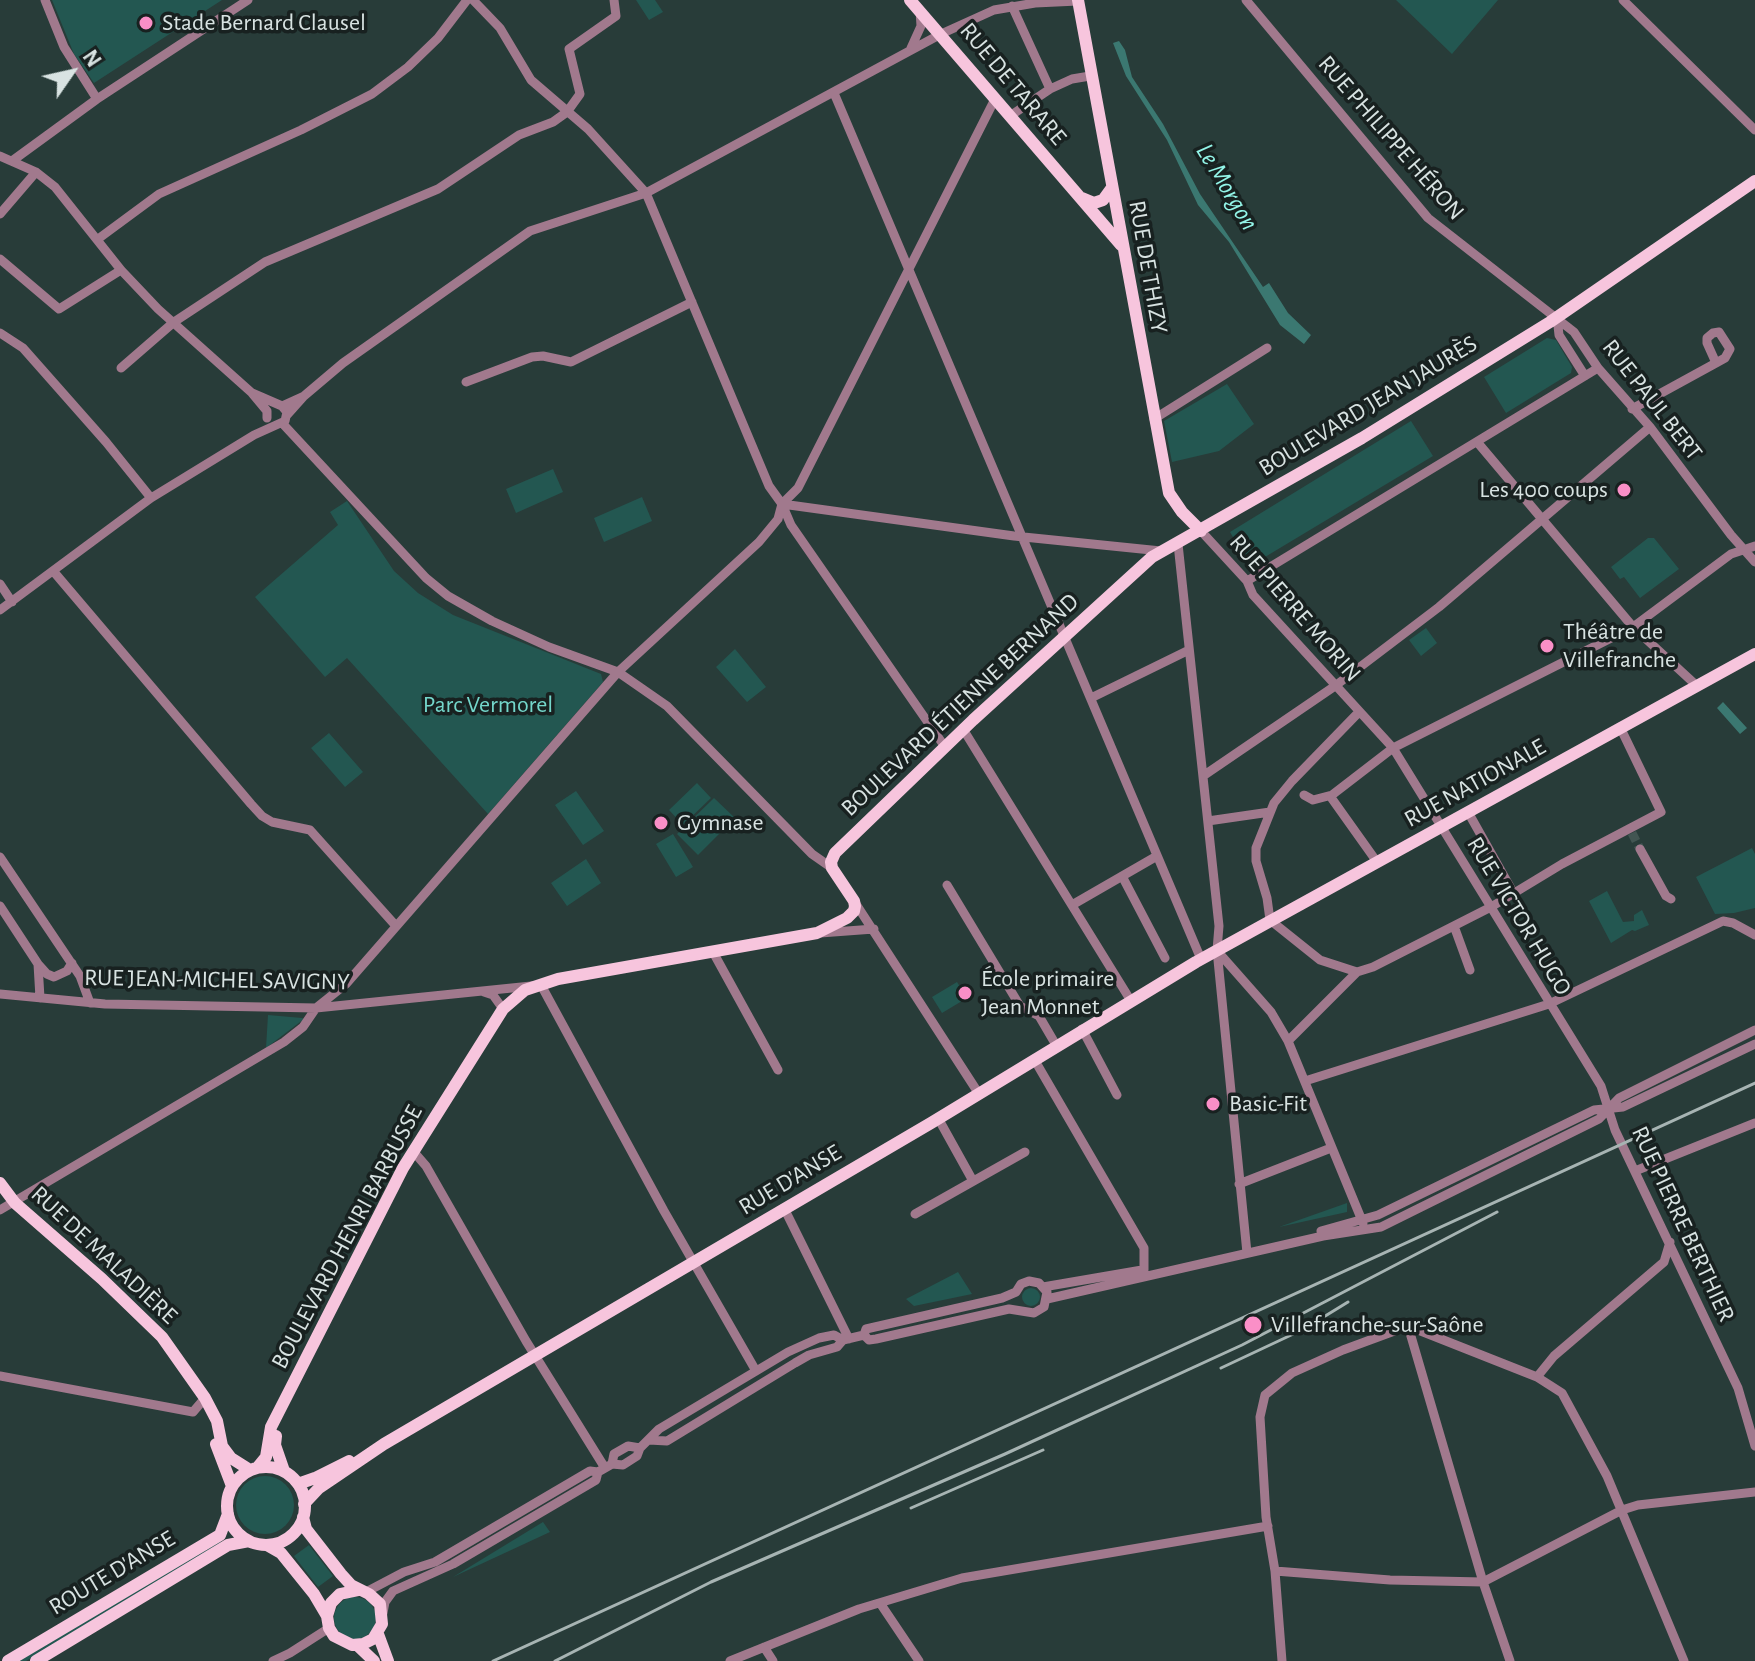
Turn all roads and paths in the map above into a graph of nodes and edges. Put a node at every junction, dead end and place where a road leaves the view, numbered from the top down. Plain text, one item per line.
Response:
1 (45, 0) edge
2 (248, 0) edge
3 (467, 0) edge
4 (473, 0) edge
5 (614, 0) edge
6 (1078, 0) edge
7 (1246, 0) edge
8 (1623, 0) edge
9 (915, 5) edge
10 (1012, 6) junction
11 (941, 34) junction
12 (909, 52) junction
13 (1090, 76) junction
14 (1050, 89) junction
15 (834, 93) junction
16 (97, 99) junction
17 (995, 99) junction
18 (567, 112) junction
19 (1010, 116) junction
20 (1755, 130) edge
21 (0, 156) edge
22 (12, 161) junction
23 (36, 172) junction
24 (1755, 181) edge
25 (1111, 189) junction
26 (646, 193) junction
27 (1081, 197) junction
28 (0, 214) edge
29 (98, 239) junction
30 (1121, 245) junction
31 (0, 259) edge
32 (910, 269) junction
33 (121, 270) junction
34 (692, 302) junction
35 (1557, 317) junction
36 (174, 322) junction
37 (0, 333) edge
38 (1267, 348) dead end
39 (1716, 363) dead end
40 (121, 368) dead end
41 (1598, 368) junction
42 (1585, 376) junction
43 (466, 382) dead end
44 (1632, 409) junction
45 (277, 415) junction
46 (1154, 419) junction
47 (1650, 427) junction
48 (1478, 443) junction
49 (151, 498) junction
50 (782, 504) junction
51 (1542, 519) junction
52 (1201, 531) junction
53 (1024, 537) junction
54 (1178, 544) junction
55 (1755, 546) edge
56 (1161, 551) junction
57 (1745, 551) junction
58 (1755, 562) edge
59 (54, 572) junction
60 (1247, 581) junction
61 (0, 584) edge
62 (12, 602) junction
63 (0, 610) edge
64 (1633, 627) junction
65 (1065, 636) junction
66 (1189, 650) junction
67 (1755, 654) edge
68 (618, 672) junction
69 (1696, 685) junction
70 (1335, 686) junction
71 (1091, 698) junction
72 (1359, 712) junction
73 (1620, 727) junction
74 (963, 729) junction
75 (945, 747) junction
76 (1393, 748) junction
77 (1203, 776) junction
78 (1304, 795) dead end
79 (1330, 796) junction
80 (1270, 812) junction
81 (1468, 812) junction
82 (1208, 821) junction
83 (1441, 826) junction
84 (1640, 849) tunnel mouth
85 (1157, 856) junction
86 (0, 857) edge
87 (1377, 862) junction
88 (832, 868) junction
89 (1122, 876) junction
90 (947, 885) dead end
91 (1514, 894) junction
92 (1671, 899) dead end
93 (854, 901) junction
94 (1072, 905) junction
95 (0, 906) edge
96 (1491, 907) junction
97 (1270, 920) junction
98 (396, 926) junction
99 (1454, 926) junction
100 (874, 929) junction
101 (817, 933) junction
102 (1755, 935) edge
103 (1217, 950) junction
104 (713, 952) junction
105 (1165, 958) dead end
106 (1201, 959) junction
107 (72, 963) junction
108 (38, 964) junction
109 (1470, 970) dead end
110 (1357, 972) junction
111 (346, 984) junction
112 (541, 985) junction
113 (481, 991) junction
114 (0, 994) edge
115 (40, 998) junction
116 (1131, 1001) junction
117 (90, 1003) junction
118 (1549, 1004) junction
119 (507, 1005) junction
120 (337, 1006) junction
121 (316, 1008) junction
122 (1082, 1029) junction
123 (1755, 1030) edge
124 (1288, 1041) junction
125 (1755, 1044) edge
126 (1056, 1045) junction
127 (1034, 1059) junction
128 (778, 1070) dead end
129 (1305, 1081) junction
130 (979, 1094) junction
131 (1117, 1095) dead end
132 (1609, 1108) junction
133 (938, 1118) junction
134 (1755, 1123) edge
135 (1331, 1148) junction
136 (413, 1151) junction
137 (1025, 1152) dead end
138 (1635, 1171) junction
139 (973, 1181) junction
140 (0, 1183) edge
141 (1239, 1184) junction
142 (15, 1203) junction
143 (784, 1208) junction
144 (0, 1210) edge
145 (915, 1214) dead end
146 (1363, 1224) junction
147 (1670, 1242) junction
148 (1246, 1251) junction
149 (694, 1262) junction
150 (1144, 1270) junction
151 (1043, 1287) junction
152 (1016, 1292) junction
153 (1047, 1299) junction
154 (1020, 1309) junction
155 (1408, 1326) junction
156 (864, 1335) junction
157 (846, 1339) junction
158 (534, 1354) junction
159 (756, 1371) junction
160 (0, 1376) edge
161 (1537, 1377) junction
162 (205, 1398) junction
163 (284, 1405) junction
164 (649, 1440) junction
165 (384, 1444) junction
166 (1755, 1446) edge
167 (605, 1468) junction
168 (253, 1469) junction
169 (284, 1471) junction
170 (298, 1484) junction
171 (232, 1486) junction
172 (1755, 1492) edge
173 (304, 1510) junction
174 (1622, 1510) junction
175 (228, 1514) junction
176 (1268, 1526) junction
177 (249, 1541) junction
178 (267, 1545) junction
179 (1275, 1571) junction
180 (1483, 1582) junction
181 (363, 1591) junction
182 (880, 1603) junction
183 (383, 1615) junction
184 (328, 1622) junction
185 (378, 1634) junction
186 (357, 1645) junction
187 (764, 1647) junction
188 (8, 1661) edge
189 (36, 1661) edge
190 (273, 1661) edge
191 (374, 1661) edge
192 (388, 1661) edge
193 (730, 1661) edge
194 (773, 1661) edge
195 (919, 1661) edge
196 (1282, 1661) edge
197 (1510, 1661) edge
198 (1684, 1661) edge

1 - 16 street
2 - 16 street
3 - 29 street
4 - 18 street
5 - 18 street
6 - 10 street
6 - 13 main road, RUE DE THIZY
7 - 35 street, RUE PHILIPPE HÉRON
8 - 20 street
9 - 11 main road, RUE DE TARARE
9 - 12 street
10 - 11 street
10 - 14 street
11 - 12 street
11 - 17 main road, RUE DE TARARE
12 - 15 street
13 - 14 street
13 - 25 main road, RUE DE THIZY
14 - 19 street
15 - 26 street
15 - 32 street
16 - 22 street
17 - 19 main road, RUE DE TARARE
17 - 32 street
18 - 26 street
18 - 36 street
19 - 27 main road, RUE DE TARARE
21 - 22 street
22 - 23 street
23 - 28 street
23 - 29 street
24 - 35 main road, BOULEVARD JEAN JAURÈS
25 - 27 main road
25 - 30 main road, RUE DE THIZY
26 - 34 street
26 - 45 street
27 - 30 main road, RUE DE TARARE
29 - 33 street
30 - 46 main road, RUE DE THIZY
31 - 33 street
32 - 50 street
32 - 53 street
33 - 36 street
34 - 43 street
34 - 50 street
35 - 41 street, RUE PAUL BERT
35 - 42 street, RUE PAUL BERT
35 - 52 main road, BOULEVARD JEAN JAURÈS
36 - 40 street
36 - 45 street
37 - 49 street
38 - 46 street
39 - 44 street
41 - 42 street
41 - 44 street, RUE PAUL BERT
42 - 48 street
44 - 47 street, RUE PAUL BERT
45 - 49 street
45 - 68 street
46 - 52 main road, RUE DE THIZY
47 - 51 street
47 - 57 street, RUE PAUL BERT
48 - 51 street
48 - 60 street
49 - 59 street
50 - 53 street
50 - 68 street
50 - 75 street
51 - 64 street
51 - 70 street
52 - 54 main road, BOULEVARD JEAN JAURÈS
52 - 60 street, RUE PIERRE MORIN
53 - 56 street
53 - 65 street
54 - 56 main road, BOULEVARD ÉTIENNE BERNAND
54 - 66 street
55 - 57 street
56 - 65 main road, BOULEVARD ÉTIENNE BERNAND
57 - 58 street, RUE PAUL BERT
57 - 64 street
59 - 62 street
59 - 98 street
60 - 70 street, RUE PIERRE MORIN
61 - 62 street
62 - 63 street
64 - 69 street
64 - 76 street
65 - 71 street
65 - 74 main road, BOULEVARD ÉTIENNE BERNAND
66 - 71 street
66 - 77 street
67 - 69 main road, RUE NATIONALE
68 - 88 street
68 - 98 street
69 - 73 main road, RUE NATIONALE
70 - 72 street, RUE PIERRE MORIN
70 - 77 street
71 - 85 street
72 - 76 street, RUE VICTOR HUGO
72 - 80 street
73 - 81 main road, RUE NATIONALE
73 - 91 street
74 - 75 main road, BOULEVARD ÉTIENNE BERNAND
74 - 94 street
75 - 88 main road, BOULEVARD ÉTIENNE BERNAND
76 - 79 street
76 - 83 street, RUE VICTOR HUGO
77 - 82 street
78 - 79 street
79 - 87 street
80 - 82 street
80 - 97 street
81 - 83 main road, RUE NATIONALE
81 - 91 street
82 - 103 street
83 - 87 main road, RUE NATIONALE
83 - 96 street, RUE VICTOR HUGO
84 - 92 street
85 - 89 street
85 - 106 street
86 - 107 street
87 - 97 main road, RUE NATIONALE
88 - 93 main road
89 - 94 street
89 - 105 street
90 - 126 street
91 - 96 street
93 - 100 street
93 - 101 main road, RUE JEAN-MICHEL SAVIGNY
94 - 116 street
95 - 108 street
96 - 99 street
96 - 118 street, RUE VICTOR HUGO
97 - 103 main road, RUE NATIONALE
97 - 110 street
98 - 111 street
99 - 109 street
99 - 110 street
100 - 101 street, RUE JEAN-MICHEL SAVIGNY
100 - 130 street
101 - 104 main road, RUE JEAN-MICHEL SAVIGNY
102 - 118 street
103 - 106 main road, RUE D'ANSE
103 - 124 street
103 - 141 street
104 - 112 main road, RUE JEAN-MICHEL SAVIGNY
104 - 128 street
106 - 116 main road, RUE D'ANSE
107 - 108 street
107 - 117 street
108 - 115 street
110 - 124 street
111 - 120 street
111 - 121 street
112 - 113 street, RUE JEAN-MICHEL SAVIGNY
112 - 119 main road, RUE JEAN-MICHEL SAVIGNY
112 - 149 street
113 - 119 street
113 - 120 street, RUE JEAN-MICHEL SAVIGNY
114 - 115 street, RUE JEAN-MICHEL SAVIGNY
115 - 117 street, RUE JEAN-MICHEL SAVIGNY
116 - 122 main road, RUE D'ANSE
117 - 121 street, RUE JEAN-MICHEL SAVIGNY
118 - 129 street
118 - 132 street, RUE VICTOR HUGO
119 - 136 main road, BOULEVARD HENRI BARBUSSE
120 - 121 street, RUE JEAN-MICHEL SAVIGNY
121 - 142 street
122 - 126 main road, RUE D'ANSE
122 - 131 street
123 - 132 street
124 - 129 street
125 - 132 street
126 - 127 main road, RUE D'ANSE
127 - 130 main road, RUE D'ANSE
127 - 150 street
129 - 135 street
130 - 133 main road, RUE D'ANSE
132 - 138 street, RUE PIERRE BERTHIER
132 - 146 street
133 - 139 street
133 - 143 main road, RUE D'ANSE
134 - 138 street
135 - 141 street
135 - 146 street
136 - 158 street
136 - 163 main road, BOULEVARD HENRI BARBUSSE
137 - 139 street
138 - 147 street, RUE PIERRE BERTHIER
139 - 145 street
140 - 142 main road, RUE DE MALADIÈRE
141 - 148 street
142 - 144 street
142 - 162 main road, RUE DE MALADIÈRE
143 - 149 main road, RUE D'ANSE
143 - 157 street
146 - 148 street
147 - 161 street
147 - 166 street, RUE PIERRE BERTHIER
148 - 150 street
148 - 153 street
149 - 158 main road, RUE D'ANSE
149 - 159 street
150 - 151 street
151 - 152 street
151 - 153 street
152 - 154 street
152 - 156 street
153 - 154 street
154 - 156 street
155 - 161 street
155 - 176 street
155 - 180 street
156 - 157 street
157 - 159 street
157 - 164 street
158 - 165 main road, RUE D'ANSE
158 - 167 street
159 - 164 street
160 - 162 street
161 - 174 street
162 - 168 main road, RUE DE MALADIÈRE
162 - 171 main road, RUE DE MALADIÈRE
163 - 168 main road, BOULEVARD HENRI BARBUSSE
163 - 169 main road, BOULEVARD HENRI BARBUSSE
164 - 167 street
165 - 170 main road, RUE D'ANSE
165 - 173 main road, RUE D'ANSE
167 - 181 street
167 - 183 street
168 - 169 main road
168 - 171 main road
169 - 170 main road
170 - 173 main road
171 - 175 main road
172 - 174 street
173 - 178 main road
173 - 181 main road
174 - 180 street
174 - 198 street
175 - 177 main road
175 - 188 main road, ROUTE D'ANSE
176 - 179 street
176 - 182 street
177 - 178 main road
177 - 189 main road, ROUTE D'ANSE
178 - 184 main road
179 - 180 street
179 - 196 street
180 - 197 street
181 - 183 main road
181 - 184 main road
182 - 187 street
182 - 195 street
183 - 185 main road
184 - 186 main road
184 - 190 street
185 - 186 main road
185 - 192 main road
186 - 191 main road
187 - 193 street
187 - 194 street

